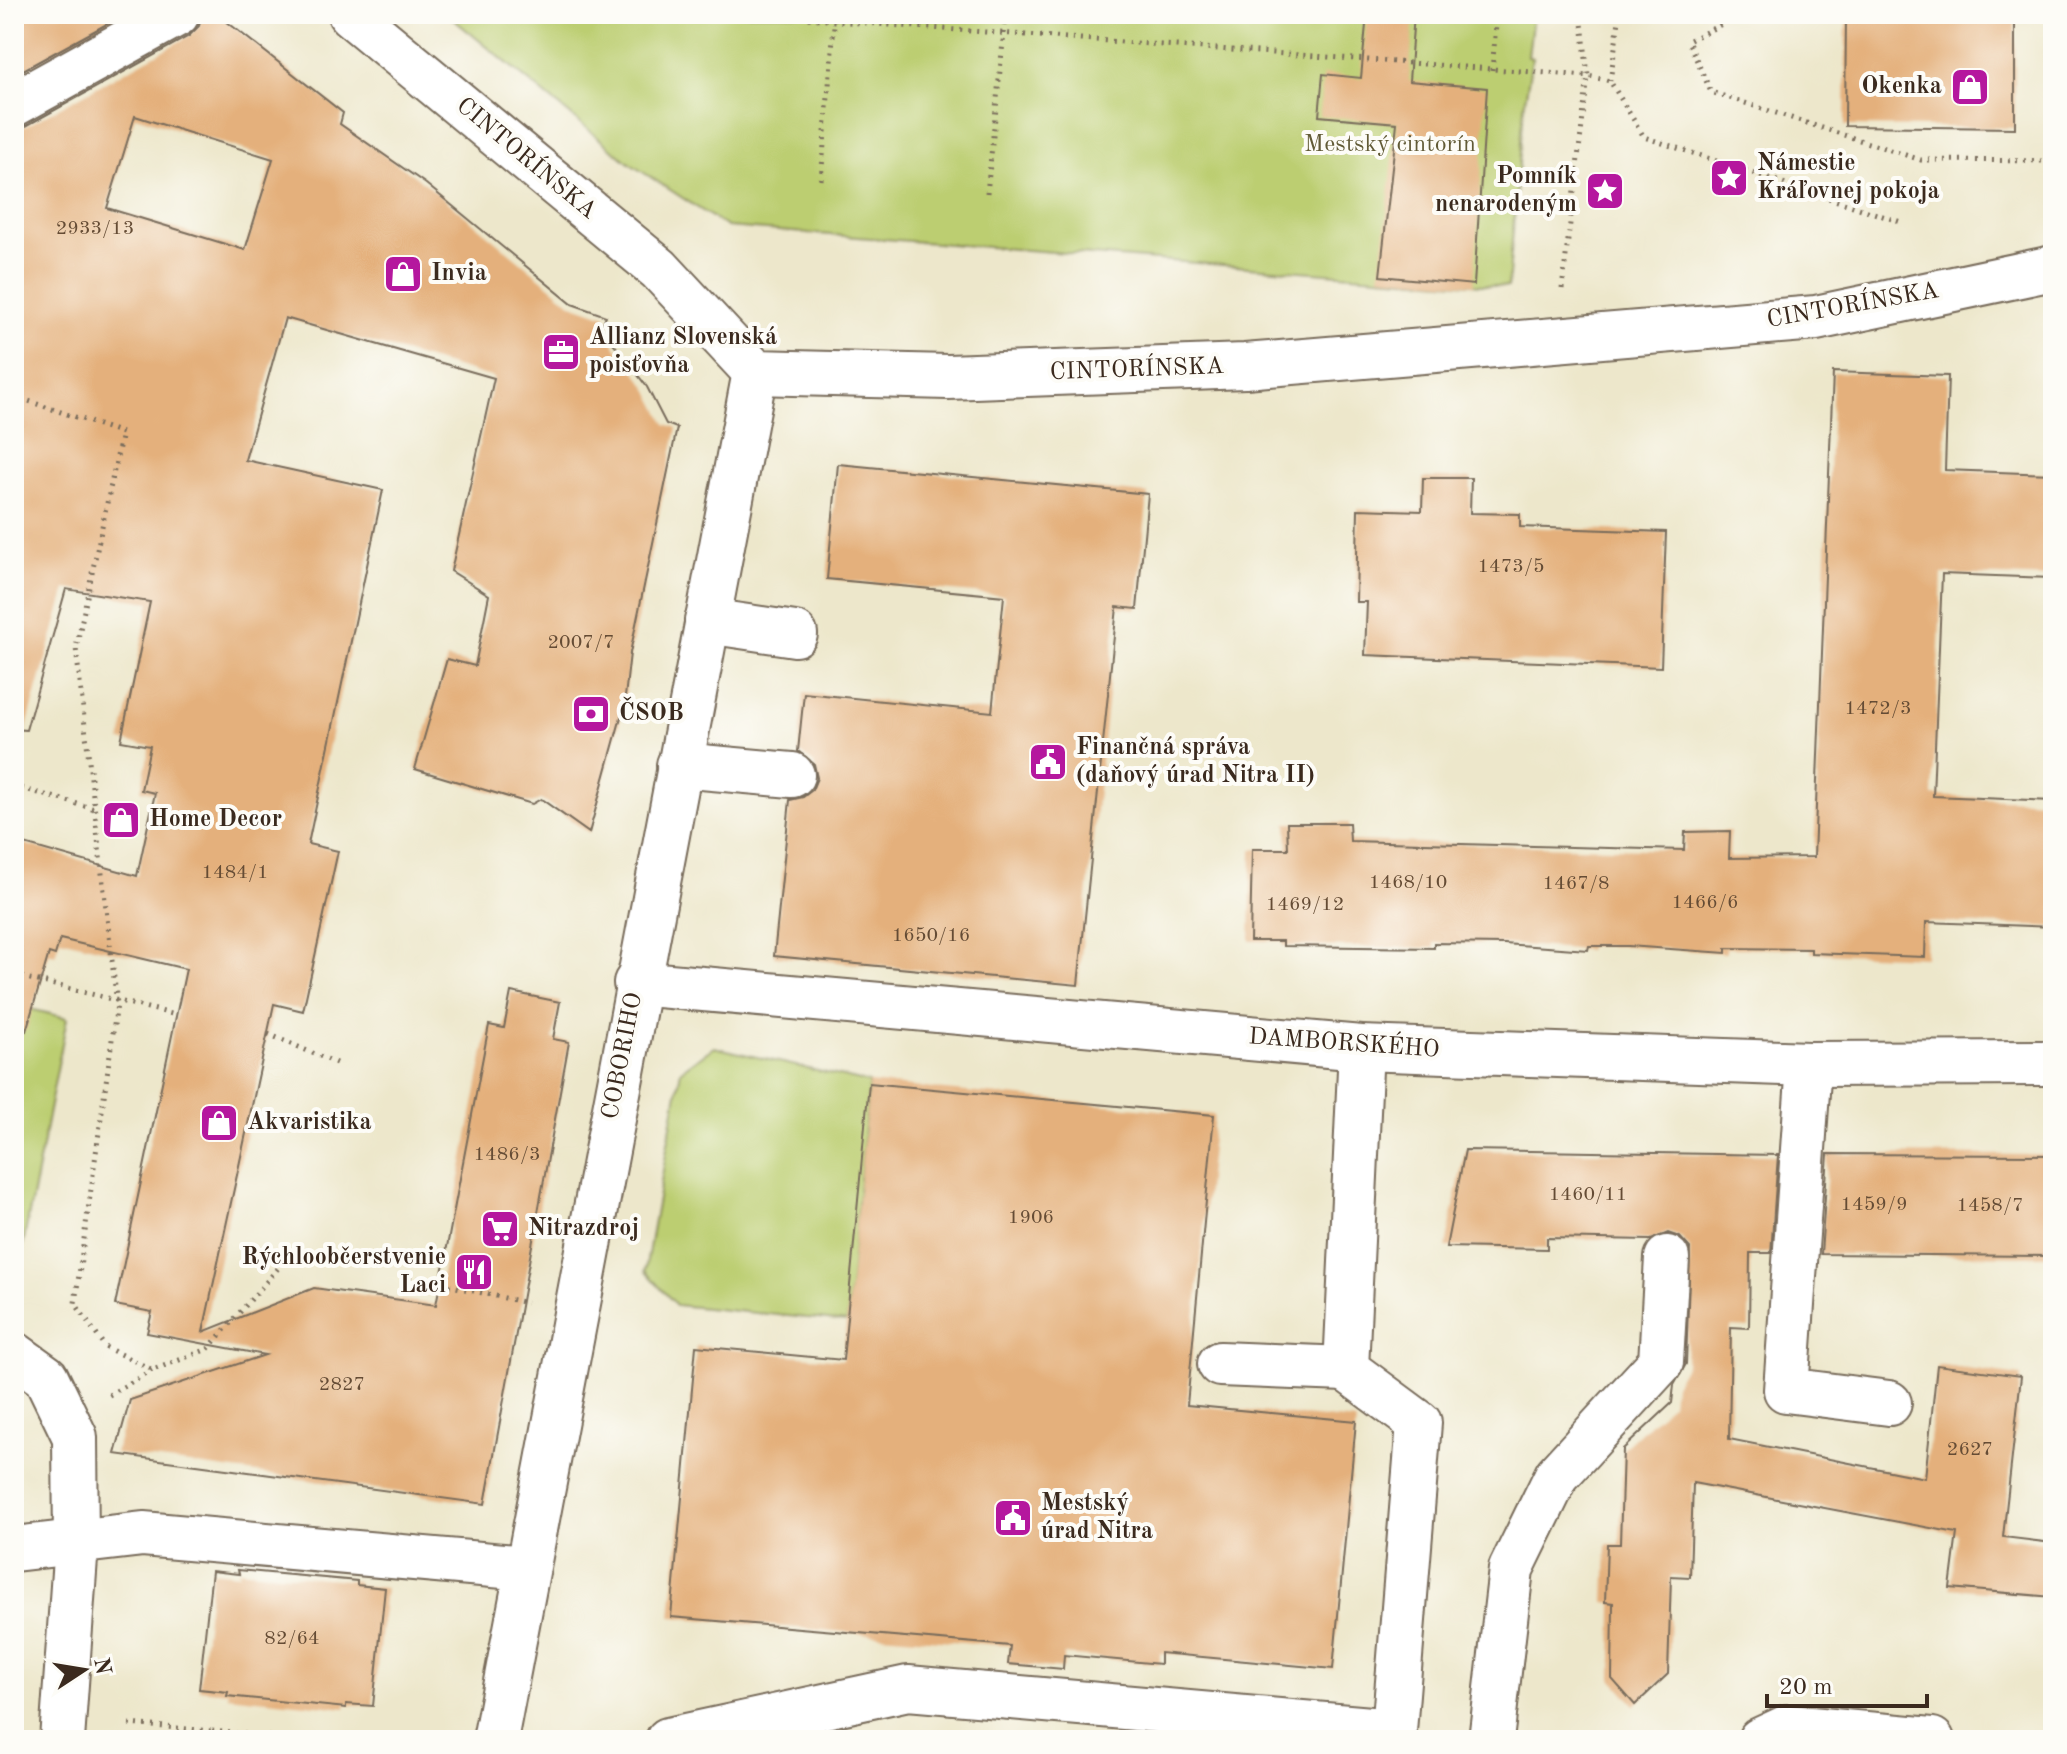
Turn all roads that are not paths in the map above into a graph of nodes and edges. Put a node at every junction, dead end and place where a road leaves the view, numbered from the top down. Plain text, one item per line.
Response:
1 (177, 14) edge
2 (350, 14) edge
3 (14, 104) edge
4 (2053, 268) edge
5 (755, 372) junction
6 (707, 621) junction
7 (795, 634) dead end
8 (679, 765) junction
9 (792, 775) dead end
10 (636, 983) junction
11 (1361, 1048) junction
12 (2053, 1063) edge
13 (1809, 1064) junction
14 (1667, 1258) dead end
15 (14, 1354) edge
16 (1220, 1364) dead end
17 (1346, 1369) junction
18 (1889, 1403) dead end
19 (76, 1544) junction
20 (14, 1549) edge
21 (527, 1568) junction
22 (1392, 1735) edge
23 (62, 1740) edge
24 (495, 1740) edge
25 (668, 1740) edge
26 (1491, 1740) edge
27 (1760, 1740) edge
28 (1932, 1740) edge

1 - 3 street
2 - 5 street, CINTORÍNSKA
4 - 5 street, CINTORÍNSKA
5 - 6 street, COBORIHO
6 - 7 street
6 - 8 street, COBORIHO
8 - 9 street
8 - 10 street, COBORIHO
10 - 11 street, DAMBORSKÉHO
10 - 21 street, COBORIHO
11 - 13 street, DAMBORSKÉHO
11 - 17 street
12 - 13 street, DAMBORSKÉHO
13 - 18 street
14 - 26 street
15 - 19 street
16 - 17 street
17 - 22 street
19 - 20 street
19 - 21 street
19 - 23 street
21 - 24 street, COBORIHO
22 - 25 street
27 - 28 street

